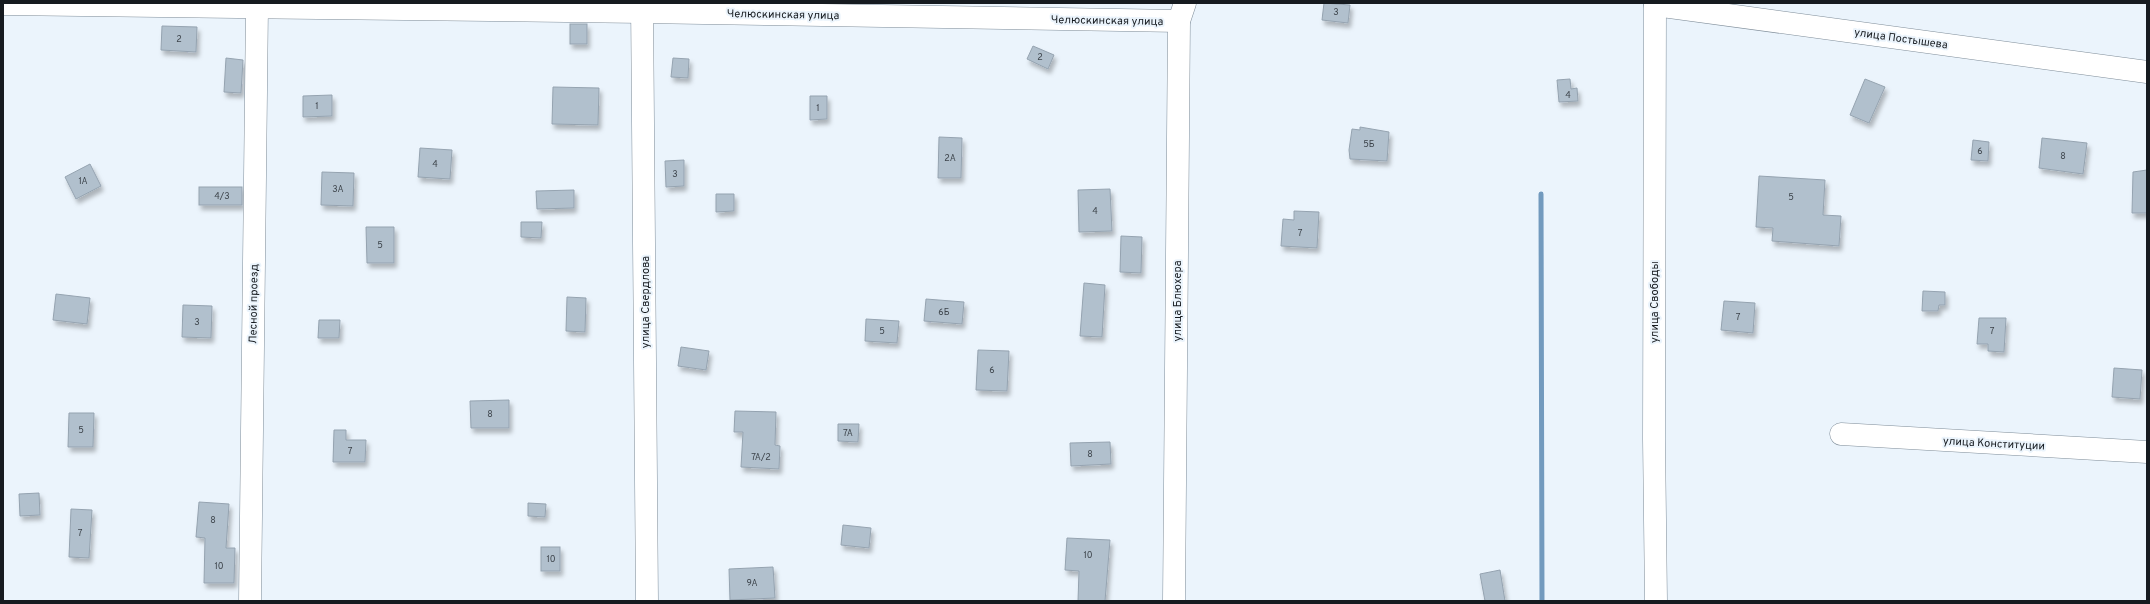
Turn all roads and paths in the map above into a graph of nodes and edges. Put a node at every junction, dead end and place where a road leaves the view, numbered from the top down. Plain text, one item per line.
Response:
1 (3, 4) edge
2 (1655, 4) edge
3 (257, 7) junction
4 (642, 7) edge
5 (1182, 12) edge
6 (2147, 72) edge
7 (1841, 434) dead end
8 (2147, 452) edge
9 (250, 601) edge
10 (647, 601) edge
11 (1174, 601) edge
12 (1656, 601) edge

1 - 3 street, Челюскинская улица
2 - 6 street, улица Постышева
2 - 12 street, улица Свободы
3 - 4 street, Челюскинская улица
3 - 9 street, Лесной проезд
4 - 5 street, Челюскинская улица
4 - 10 street, улица Свердлова
5 - 11 street, улица Блюхера
7 - 8 street, улица Конституции

